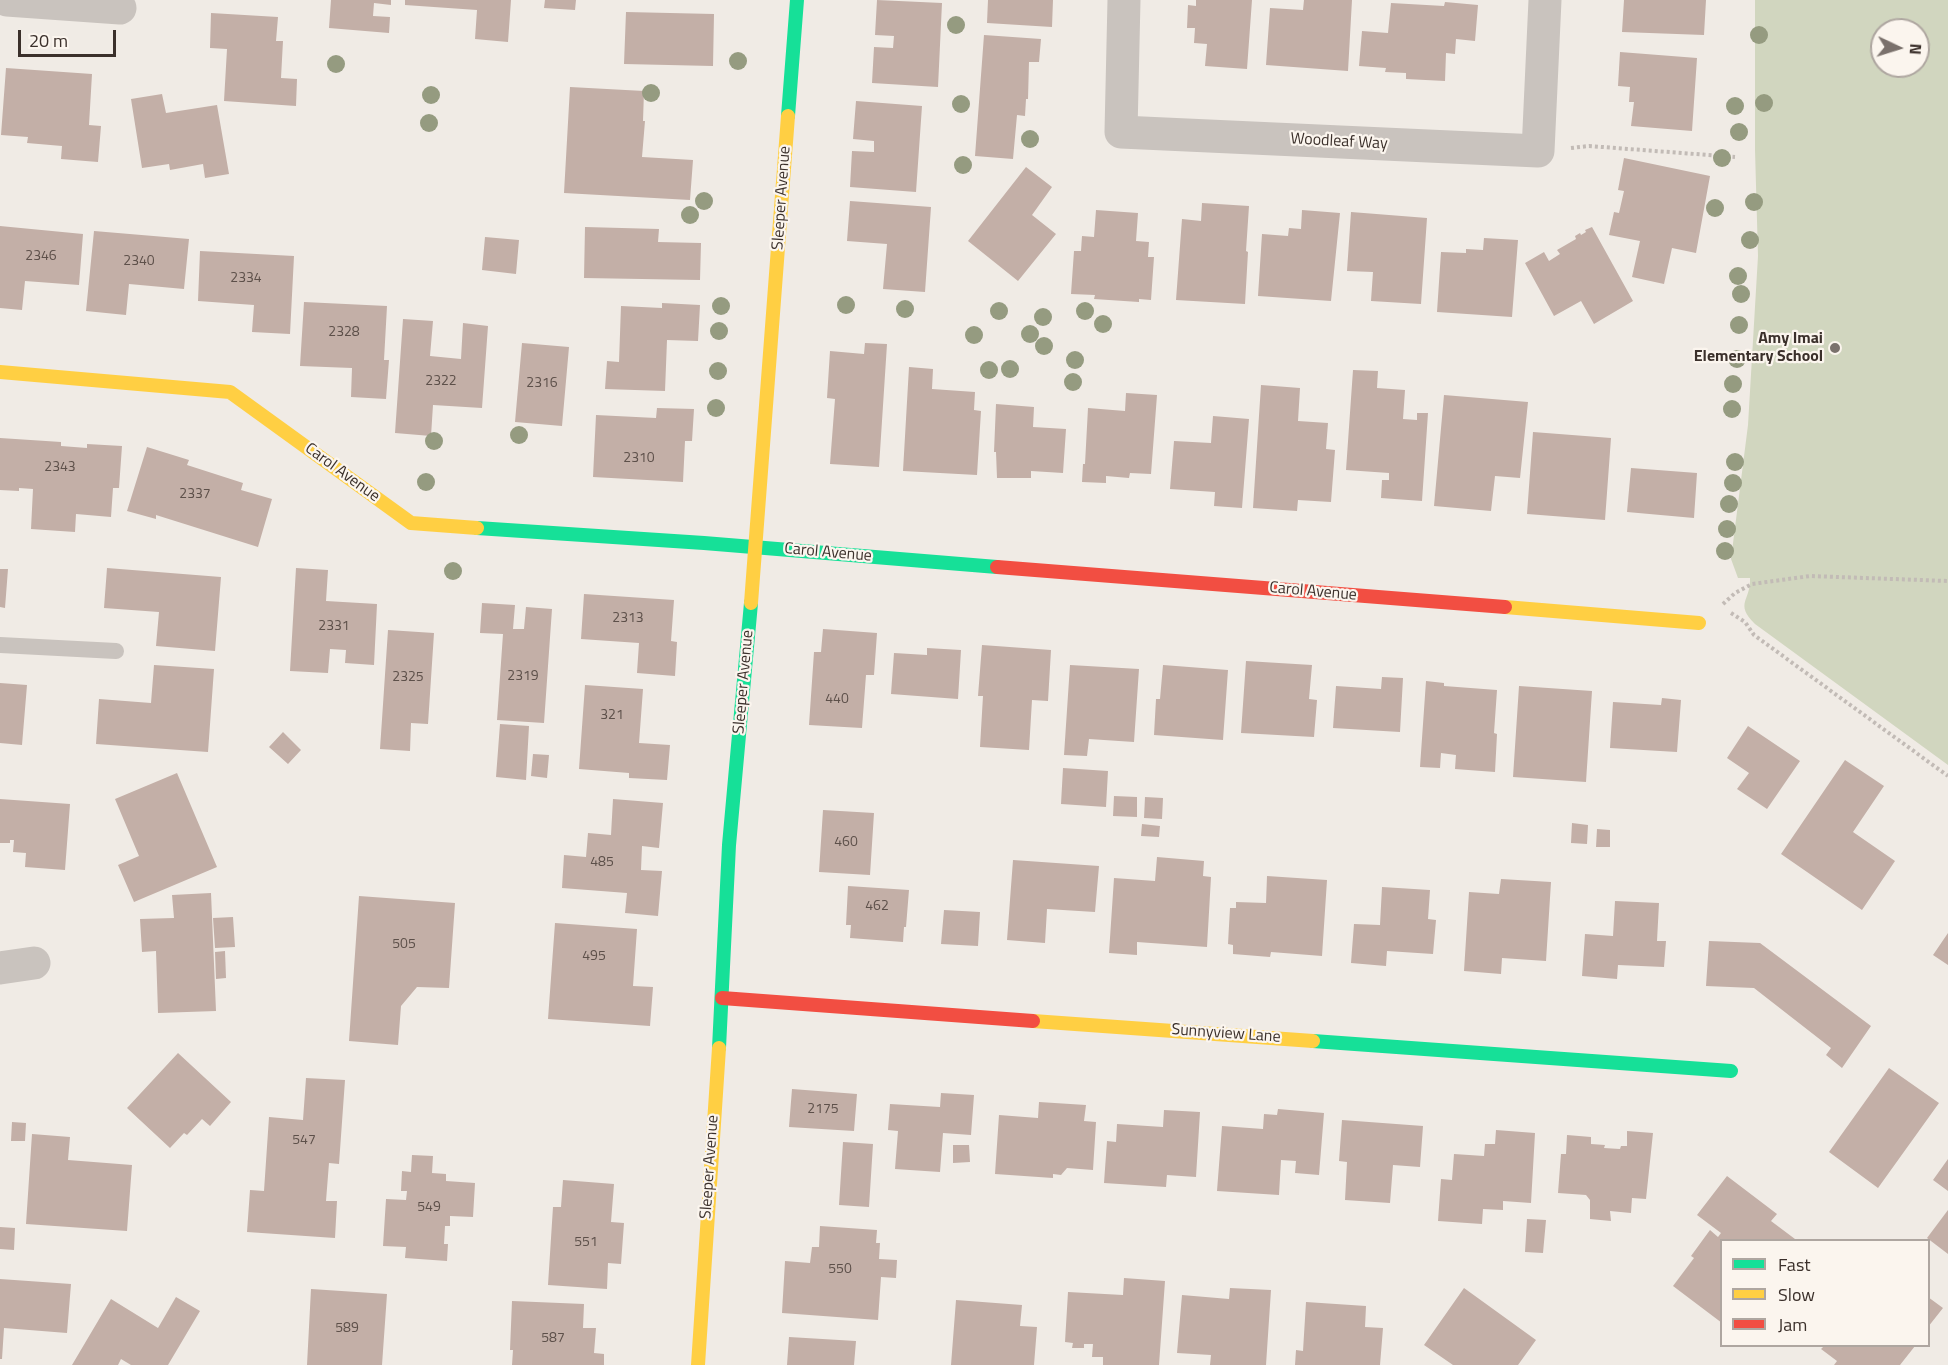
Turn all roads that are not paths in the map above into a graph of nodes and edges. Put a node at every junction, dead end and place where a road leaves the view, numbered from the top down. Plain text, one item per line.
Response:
1 (7, 0) edge
2 (797, 0) edge
3 (1124, 0) edge
4 (1545, 0) edge
5 (120, 8) dead end
6 (0, 372) edge
7 (754, 547) junction
8 (1699, 623) dead end
9 (0, 645) edge
10 (116, 651) dead end
11 (34, 963) dead end
12 (0, 968) edge
13 (722, 998) junction
14 (1731, 1071) dead end
15 (698, 1365) edge

1 - 5 street
2 - 7 street, Sleeper Avenue
3 - 4 street, Woodleaf Way
6 - 7 street, Carol Avenue
7 - 8 street, Carol Avenue
7 - 13 street, Sleeper Avenue
9 - 10 lane
11 - 12 street
13 - 14 street, Sunnyview Lane
13 - 15 street, Sleeper Avenue

